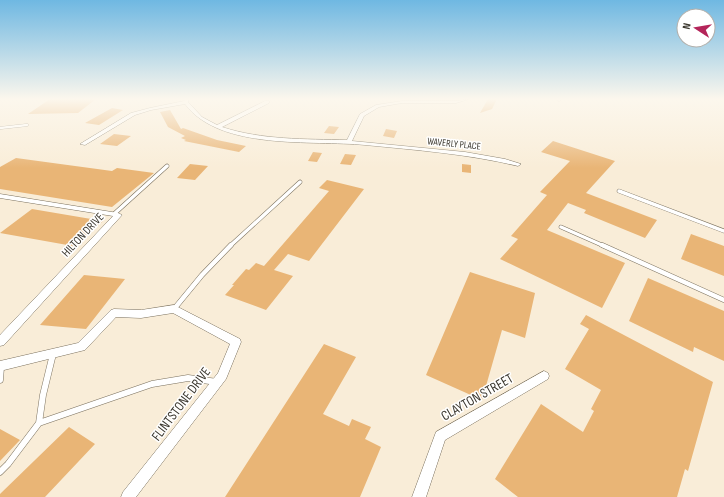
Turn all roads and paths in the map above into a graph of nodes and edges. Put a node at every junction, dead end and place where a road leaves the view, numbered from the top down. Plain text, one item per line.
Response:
1 (119, 122) edge
2 (207, 122) edge
3 (227, 122) edge
4 (359, 122) edge
5 (27, 125) dead end
6 (217, 127) junction
7 (0, 128) edge
8 (349, 142) junction
9 (83, 144) dead end
10 (518, 164) dead end
11 (167, 166) dead end
12 (300, 182) dead end
13 (619, 191) dead end
14 (0, 196) edge
15 (114, 214) junction
16 (561, 227) dead end
17 (724, 231) edge
18 (724, 300) edge
19 (174, 309) junction
20 (0, 342) edge
21 (53, 354) junction
22 (1, 366) edge
23 (544, 376) dead end
24 (0, 380) edge
25 (217, 382) junction
26 (38, 423) junction
27 (0, 472) edge
28 (128, 497) edge
29 (419, 497) edge

1 - 9 street
2 - 6 street, WAVERLY PLACE
3 - 6 street
4 - 8 street
5 - 7 lane
6 - 8 street, WAVERLY PLACE
8 - 10 street, WAVERLY PLACE
11 - 15 lane
12 - 19 lane
13 - 17 lane
14 - 15 street, HILTON DRIVE
15 - 20 street, HILTON DRIVE
16 - 18 lane
19 - 21 street
19 - 25 street, FLINTSTONE DRIVE
21 - 22 street
21 - 26 lane
22 - 24 lane
23 - 29 street, CLAYTON STREET
25 - 26 lane
25 - 28 street, FLINTSTONE DRIVE
26 - 27 lane

